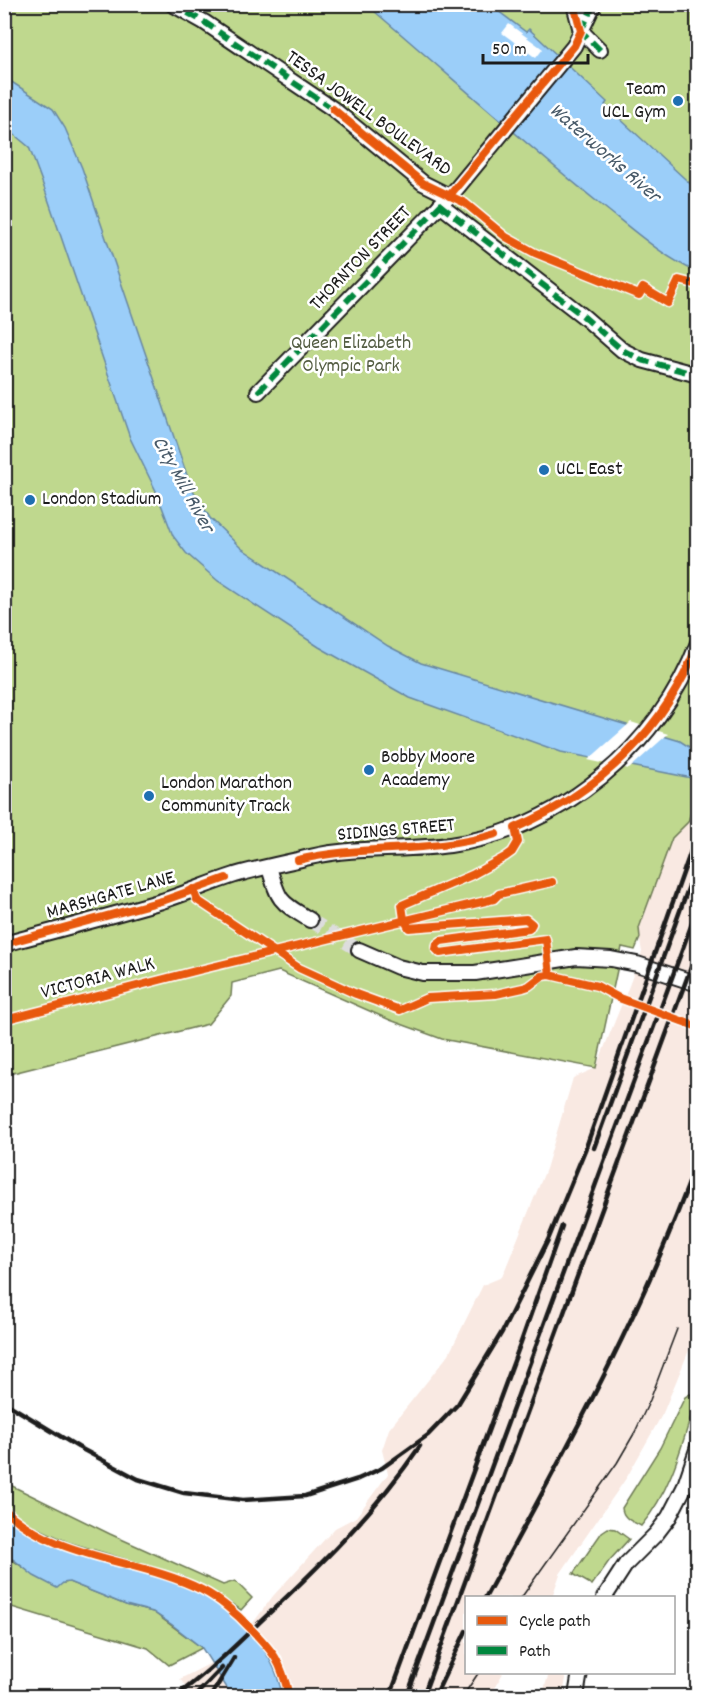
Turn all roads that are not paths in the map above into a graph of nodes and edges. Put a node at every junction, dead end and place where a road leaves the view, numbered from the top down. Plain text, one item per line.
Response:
1 (172, 4) edge
2 (574, 4) edge
3 (594, 4) edge
4 (581, 31) junction
5 (600, 50) dead end
6 (449, 196) junction
7 (698, 375) edge
8 (258, 392) dead end
9 (698, 643) edge
10 (269, 867) junction
11 (310, 920) tunnel mouth
12 (4, 944) edge
13 (359, 950) tunnel mouth
14 (698, 984) edge
15 (698, 1447) edge
16 (605, 1596) edge
17 (580, 1674) edge
18 (576, 1696) edge

1 - 6 street, TESSA JOWELL BOULEVARD
2 - 4 street
3 - 4 street, THORNTON STREET
4 - 5 street
4 - 6 street, THORNTON STREET
6 - 7 street, TESSA JOWELL BOULEVARD
6 - 8 street, THORNTON STREET
9 - 10 street, SIDINGS STREET
10 - 11 street
10 - 12 street, MARSHGATE LANE
13 - 14 street
15 - 16 street
17 - 18 street

